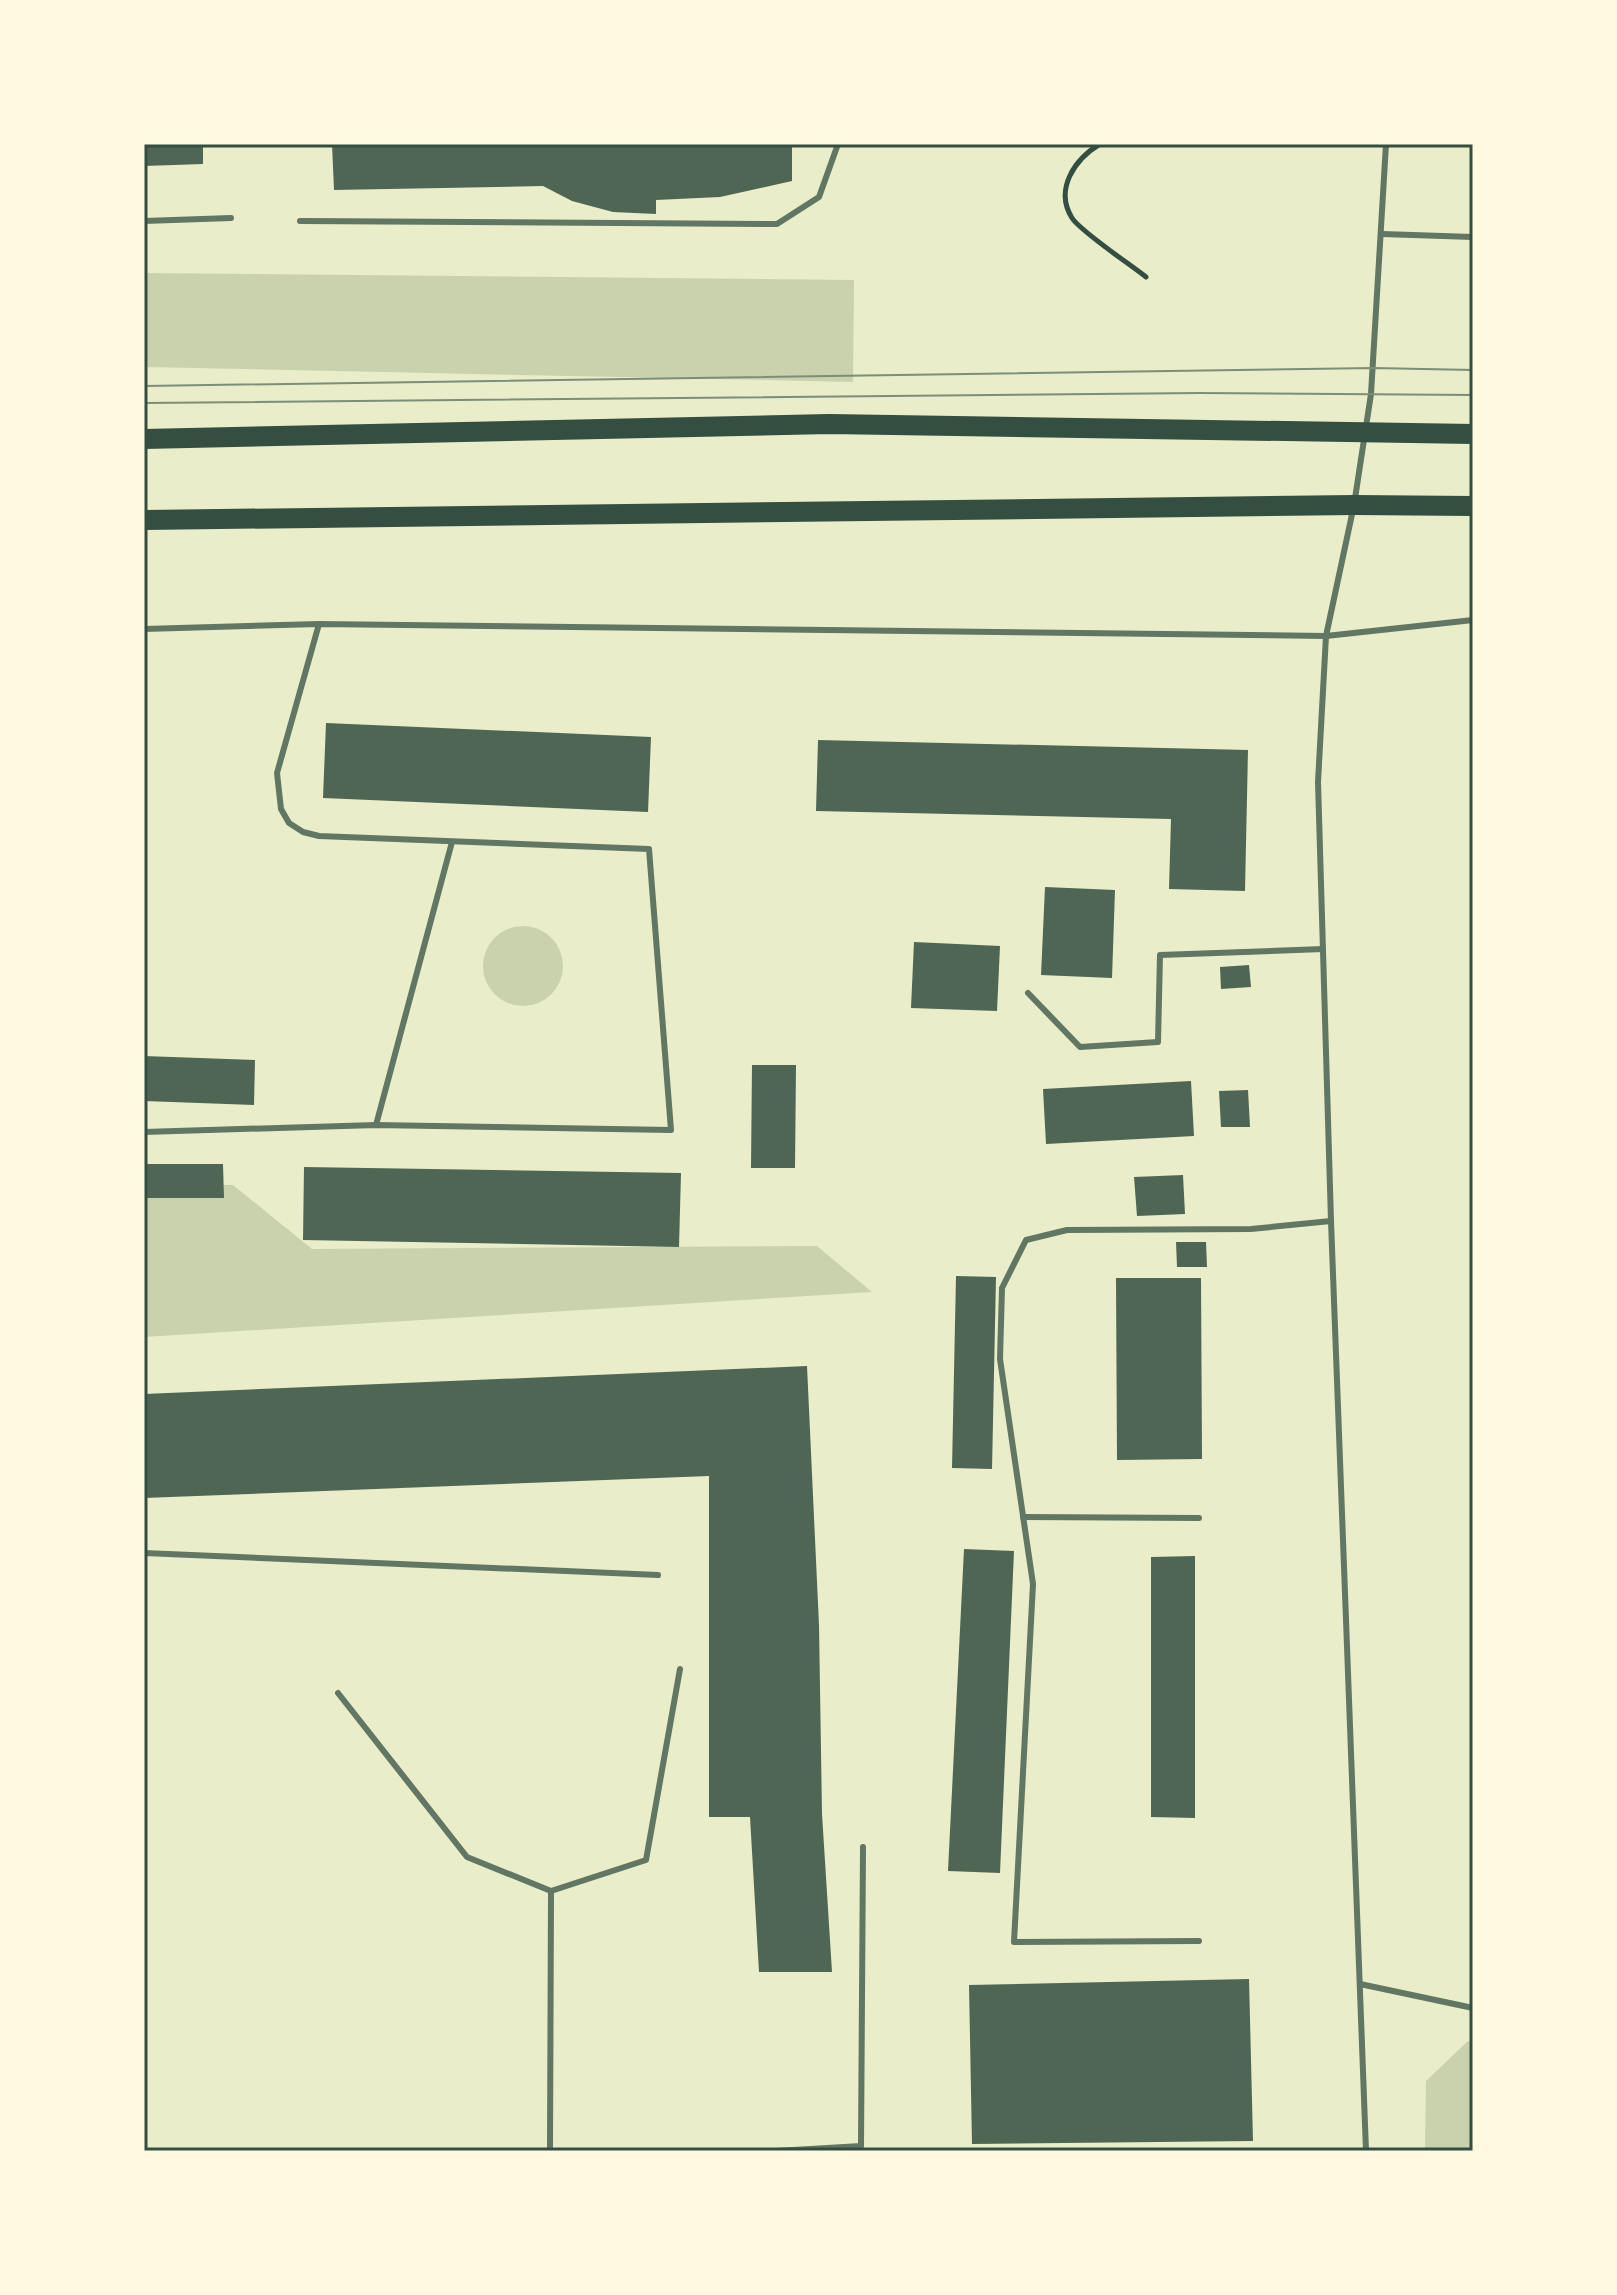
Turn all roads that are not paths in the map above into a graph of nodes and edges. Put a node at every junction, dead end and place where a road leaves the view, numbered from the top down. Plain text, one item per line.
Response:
1 (838, 144) edge
2 (1386, 144) edge
3 (231, 218) dead end
4 (144, 221) edge
5 (300, 221) dead end
6 (1382, 234) junction
7 (1473, 237) edge
8 (1367, 432) junction
9 (1473, 434) edge
10 (144, 439) edge
11 (1354, 505) junction
12 (1473, 506) edge
13 (144, 520) edge
14 (1473, 620) edge
15 (319, 624) junction
16 (144, 629) edge
17 (1326, 636) junction
18 (452, 842) junction
19 (1323, 949) junction
20 (1028, 993) dead end
21 (376, 1125) junction
22 (144, 1132) edge
23 (1331, 1221) junction
24 (1023, 1517) junction
25 (1199, 1518) dead end
26 (144, 1553) edge
27 (658, 1575) dead end
28 (680, 1669) dead end
29 (338, 1693) dead end
30 (863, 1847) dead end
31 (551, 1891) junction
32 (1199, 1941) dead end
33 (1360, 1984) junction
34 (1473, 2008) edge
35 (550, 2151) edge
36 (776, 2151) edge
37 (1366, 2151) edge

1 - 5 lane
2 - 6 lane
3 - 4 lane
6 - 7 lane
6 - 8 lane
8 - 9 main road
8 - 10 main road
8 - 11 lane
11 - 12 main road
11 - 13 main road
11 - 17 lane
14 - 17 lane
15 - 16 lane
15 - 17 lane
15 - 18 lane
17 - 19 lane
18 - 21 lane
18 - 21 lane
19 - 20 lane
19 - 23 lane
21 - 22 lane
23 - 24 lane
23 - 33 lane
24 - 25 lane
24 - 32 lane
26 - 27 lane
28 - 31 lane
29 - 31 lane
30 - 36 lane
31 - 35 lane
33 - 34 lane
33 - 37 lane

